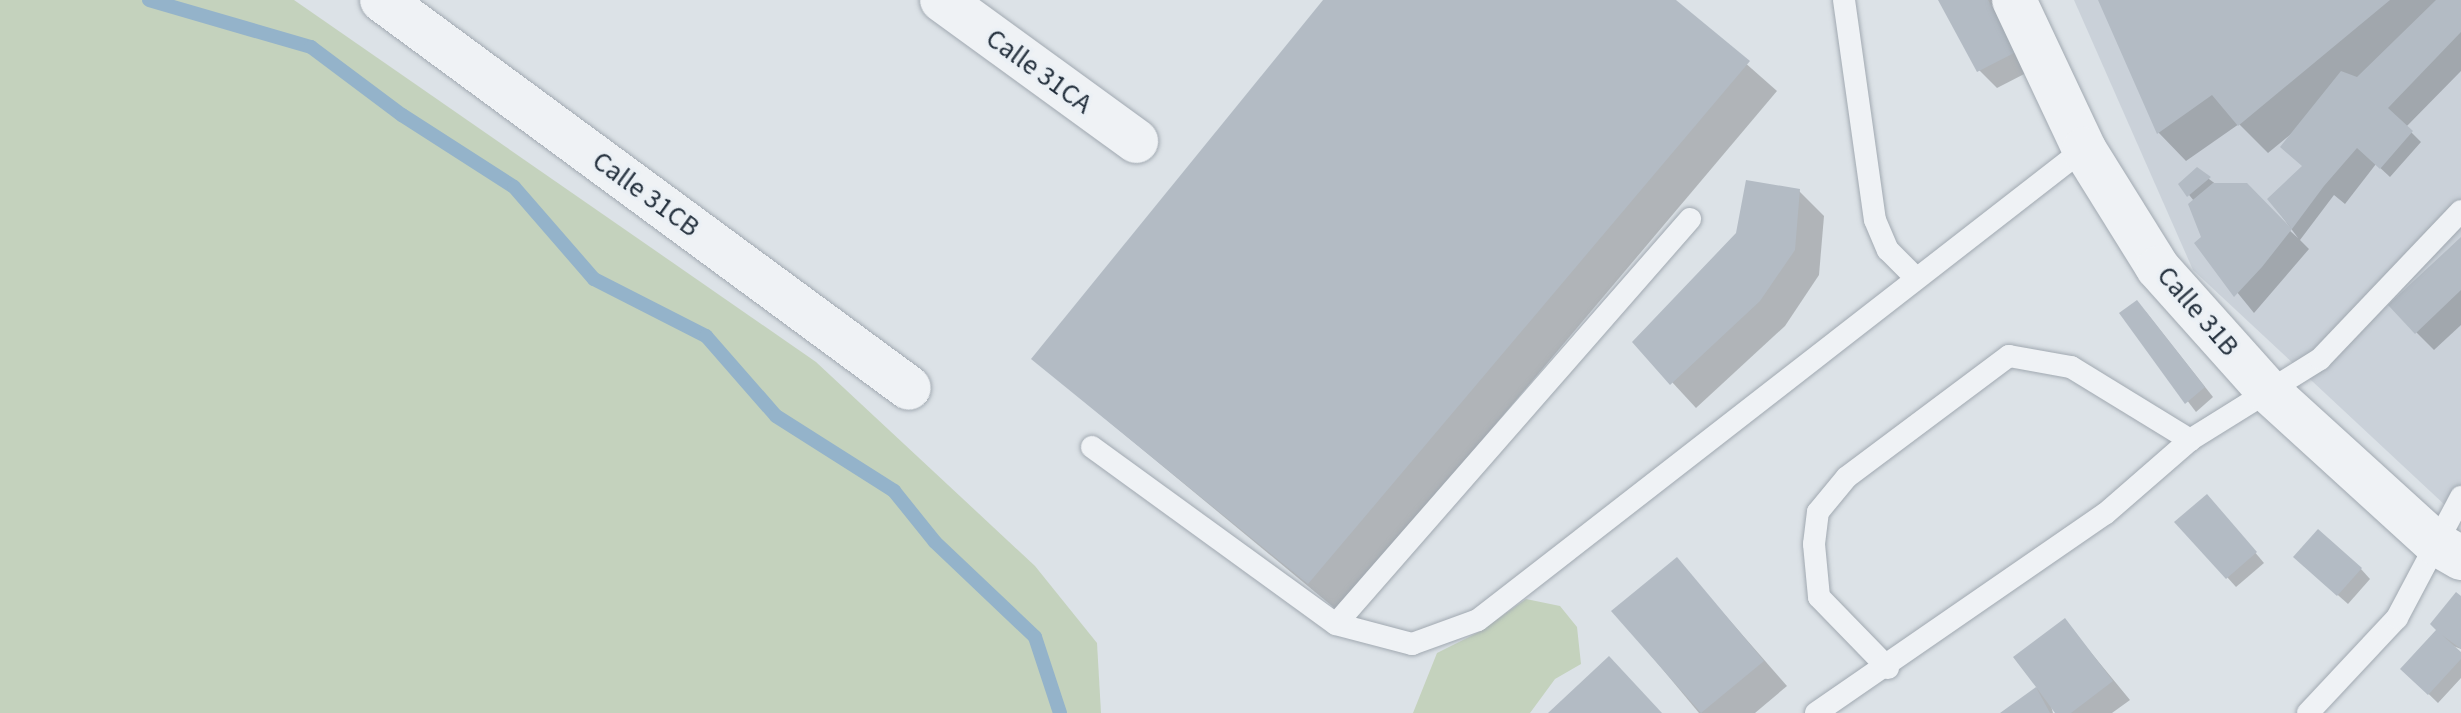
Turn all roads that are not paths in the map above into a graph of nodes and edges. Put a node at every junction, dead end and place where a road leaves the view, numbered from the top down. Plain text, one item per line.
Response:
1 (382, 0) edge
2 (942, 0) edge
3 (1844, 0) edge
4 (2014, 0) edge
5 (1136, 141) dead end
6 (2084, 149) junction
7 (2461, 211) edge
8 (1690, 219) dead end
9 (1914, 276) junction
10 (909, 388) dead end
11 (2266, 389) junction
12 (2190, 440) junction
13 (1092, 447) dead end
14 (2461, 497) edge
15 (2448, 551) edge
16 (1336, 624) junction
17 (1888, 668) junction
18 (1816, 713) edge
19 (2308, 713) edge

1 - 10 street, Calle 31CB
2 - 5 street, Calle 31CA
3 - 9 lane
4 - 6 street, Calle 31B
6 - 9 lane
6 - 11 street, Calle 31B
7 - 11 lane
8 - 16 lane
9 - 16 lane
11 - 12 lane
11 - 15 street, Calle 31B
12 - 17 lane
12 - 17 lane
13 - 16 lane
14 - 15 lane
15 - 19 lane
17 - 18 lane

